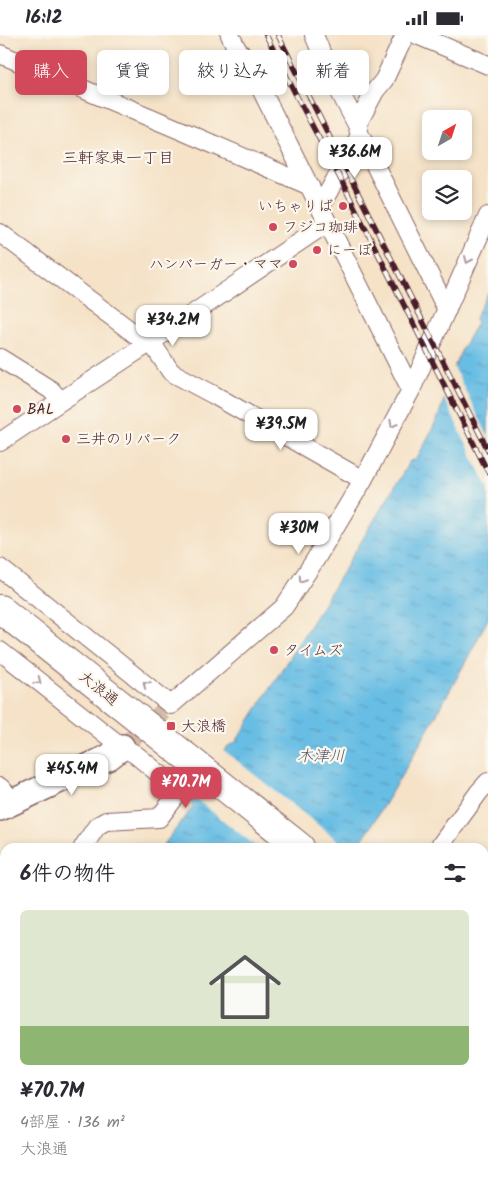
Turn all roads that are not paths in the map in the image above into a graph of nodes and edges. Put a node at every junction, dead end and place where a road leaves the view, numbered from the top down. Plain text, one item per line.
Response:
1 (230, 35) edge
2 (314, 35) edge
3 (405, 35) edge
4 (417, 35) edge
5 (0, 54) edge
6 (488, 65) edge
7 (359, 130) junction
8 (310, 186) junction
9 (324, 215) junction
10 (488, 216) edge
11 (0, 233) edge
12 (446, 310) junction
13 (148, 344) junction
14 (0, 357) edge
15 (411, 390) junction
16 (61, 401) junction
17 (0, 442) edge
18 (363, 479) junction
19 (0, 568) edge
20 (0, 609) edge
21 (0, 651) edge
22 (126, 744) junction
23 (488, 781) edge
24 (5, 798) edge
25 (86, 843) edge
26 (295, 843) edge
27 (442, 843) edge

1 - 8 street
2 - 7 street
3 - 7 street
4 - 6 street
5 - 8 street
7 - 9 street
7 - 12 street
8 - 9 street
9 - 13 street
9 - 15 street
10 -> 12 street
11 - 13 street
12 - 15 street
13 - 16 street
13 - 18 street
14 - 16 street
15 -> 18 street
16 - 17 street
18 -> 19 street
20 - 26 main road, 大浪通
21 -> 22 street
22 - 24 street
22 - 25 street
23 - 27 street

